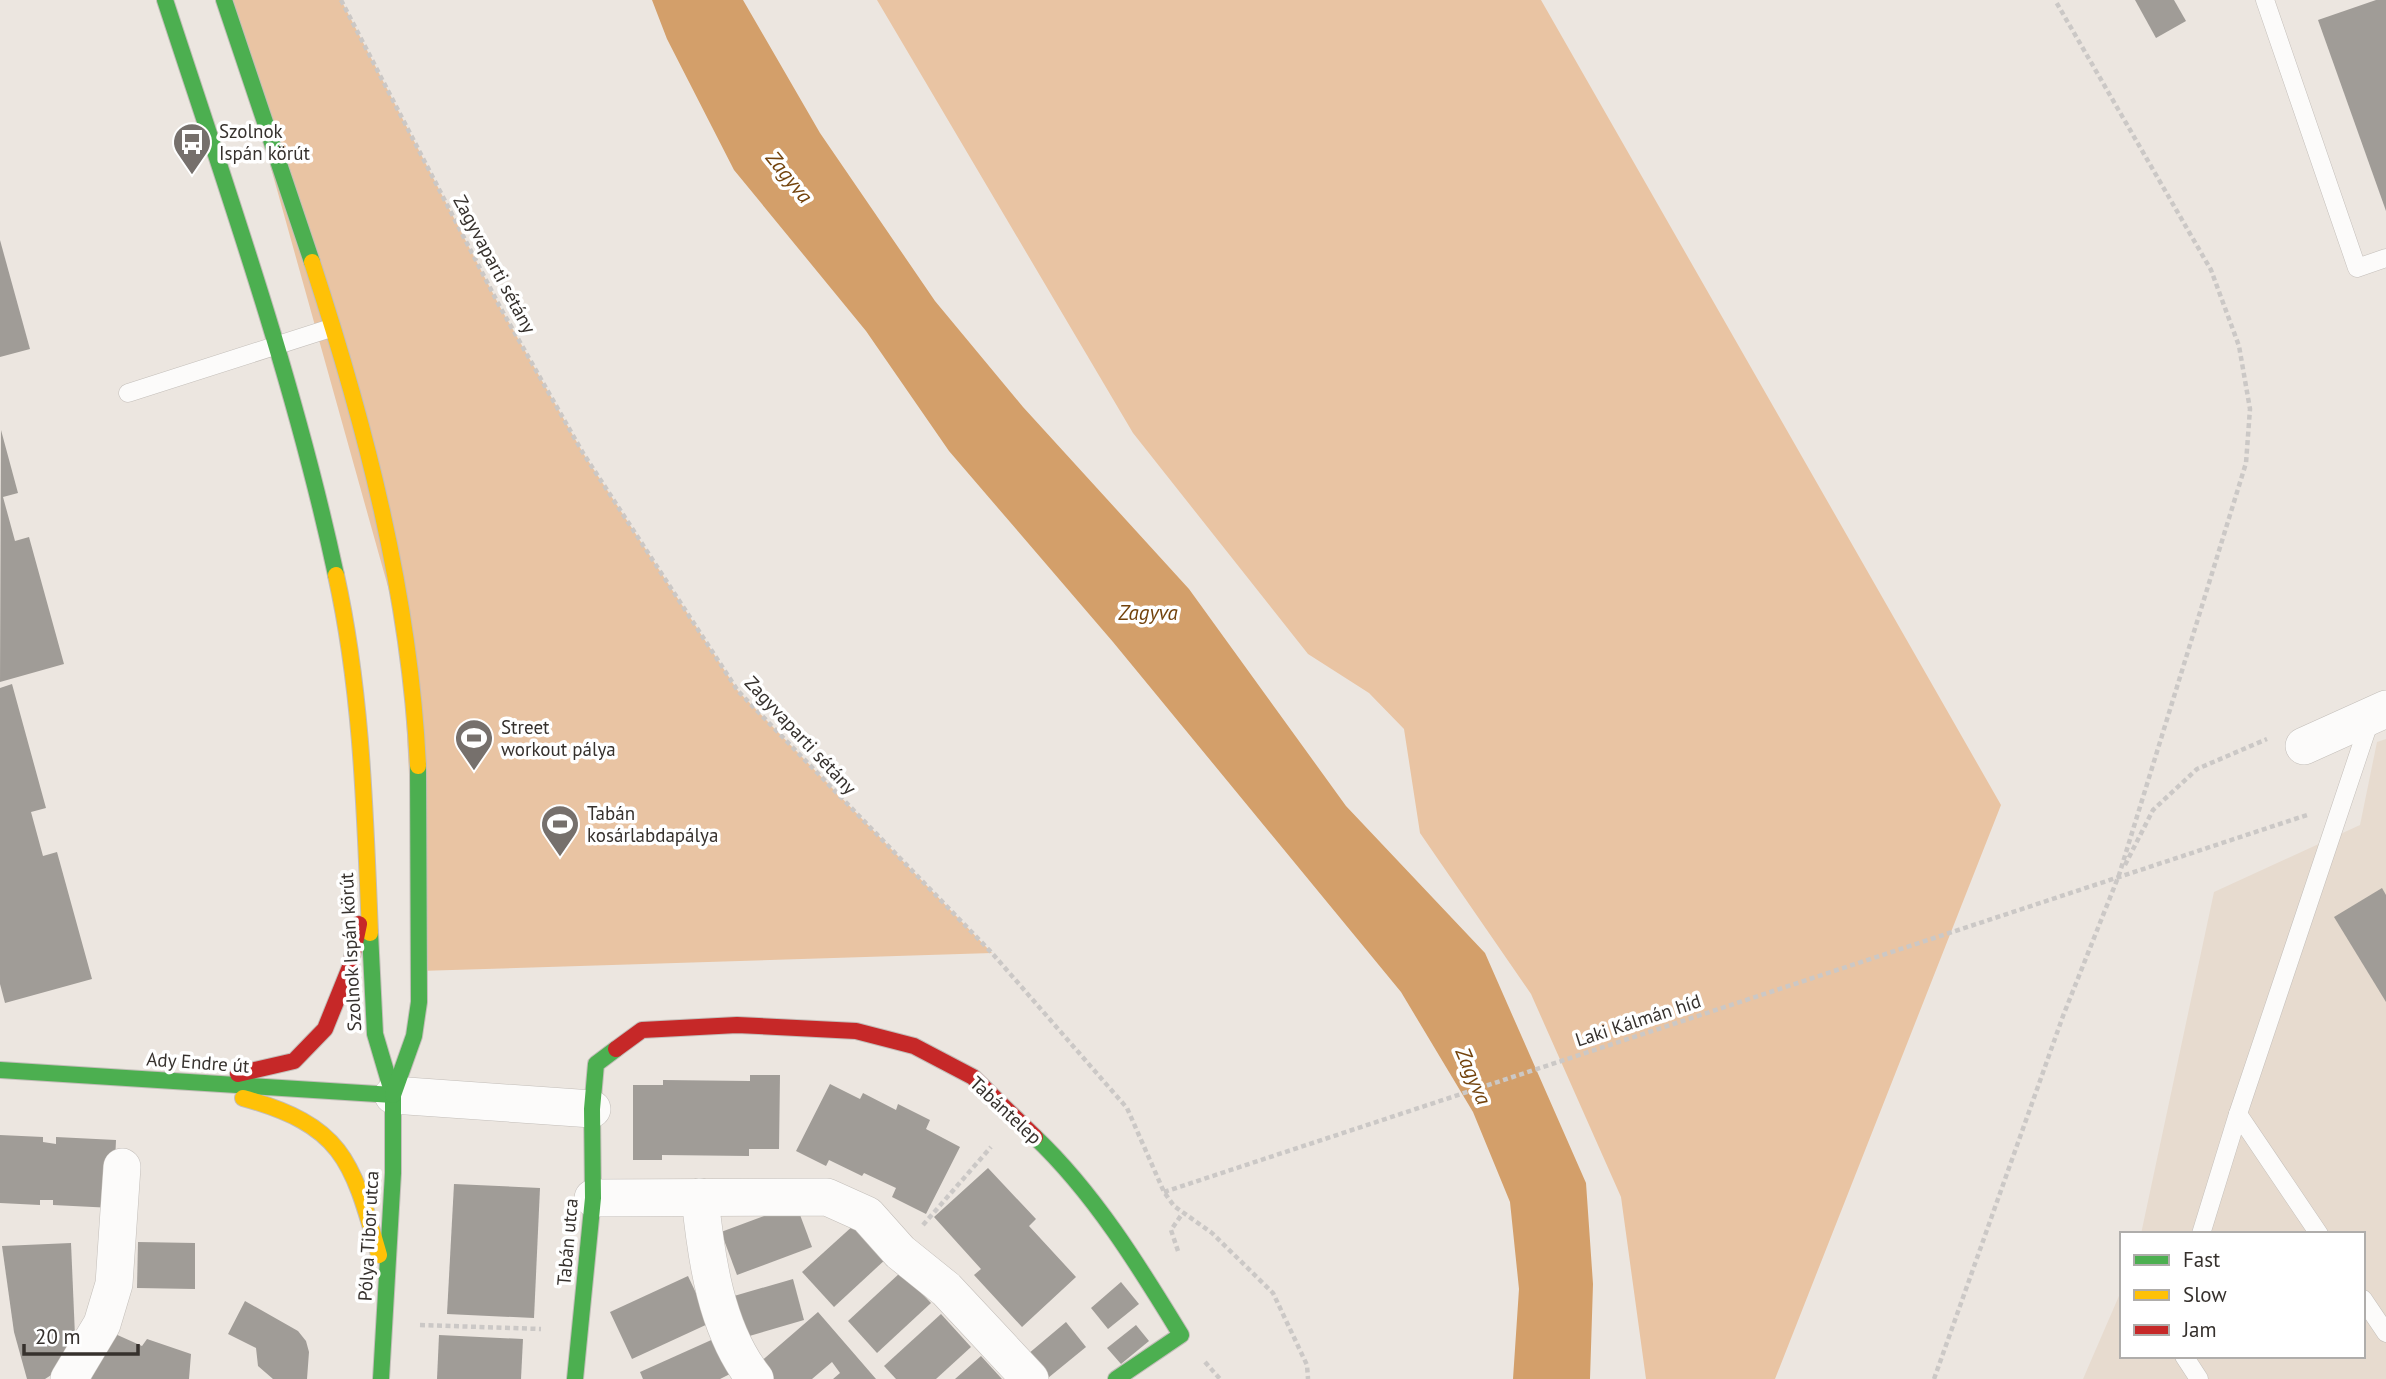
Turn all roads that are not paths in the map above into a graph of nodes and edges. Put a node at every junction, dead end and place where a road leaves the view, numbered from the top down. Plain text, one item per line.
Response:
1 (165, 0) edge
2 (224, 0) edge
3 (2265, 0) edge
4 (2386, 258) edge
5 (331, 328) junction
6 (278, 345) junction
7 (128, 393) dead end
8 (2379, 711) edge
9 (2304, 746) road end
10 (367, 887) junction
11 (0, 1070) edge
12 (195, 1083) junction
13 (393, 1095) junction
14 (592, 1110) junction
15 (2238, 1114) junction
16 (122, 1167) dead end
17 (700, 1197) junction
18 (593, 1198) junction
19 (2202, 1232) edge
20 (2318, 1232) edge
21 (387, 1282) junction
22 (2365, 1302) edge
23 (2386, 1333) edge
24 (2185, 1358) edge
25 (69, 1379) edge
26 (381, 1379) edge
27 (575, 1379) edge
28 (755, 1379) edge
29 (1030, 1379) edge
30 (1116, 1379) edge
31 (2199, 1379) edge

1 - 6 street, Szolnok Ispán körút
2 - 5 street
3 - 4 lane
5 - 6 lane
5 - 13 street
6 - 7 lane
6 - 10 street, Szolnok Ispán körút
8 - 9 street
8 - 15 lane
10 - 12 street
10 - 13 street, Szolnok Ispán körút
11 - 12 street, Ady Endre út
12 - 13 street, Ady Endre út
12 - 21 street
13 - 14 street
13 - 21 street, Pólya Tibor utca
14 - 18 street, Tabán utca
14 - 30 street, Tabántelep
15 - 19 lane
15 - 20 lane
16 - 25 street
17 - 18 street
17 - 28 street
17 - 29 street
18 - 27 street, Tabán utca
21 - 26 street, Pólya Tibor utca
22 - 23 lane
24 - 31 lane

